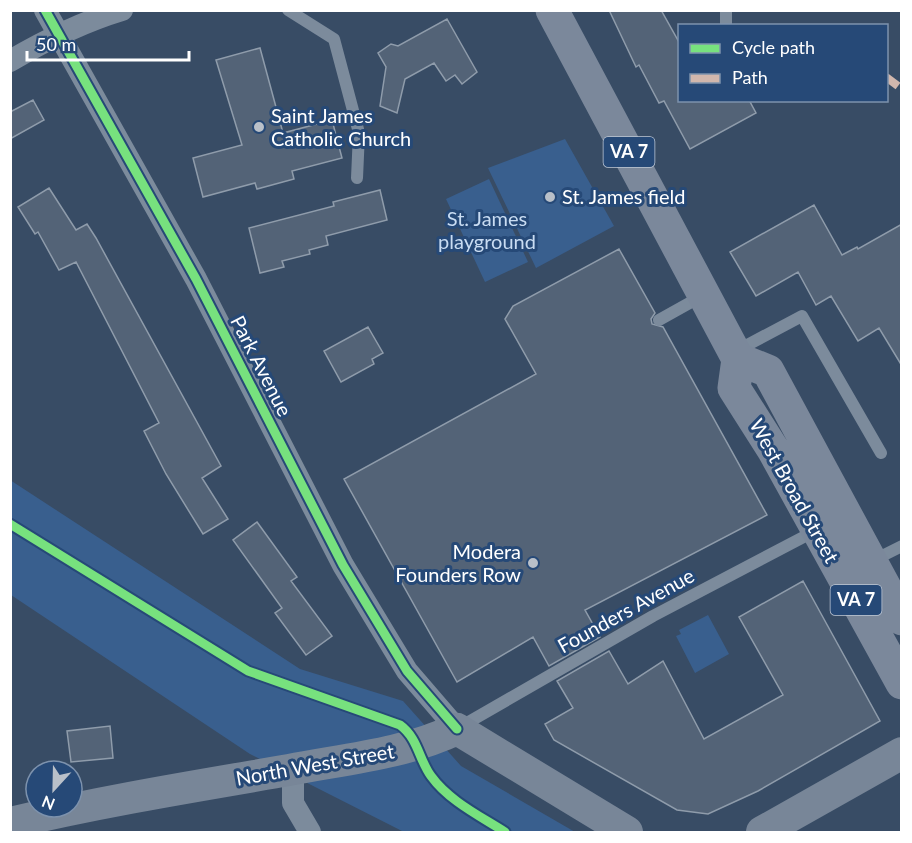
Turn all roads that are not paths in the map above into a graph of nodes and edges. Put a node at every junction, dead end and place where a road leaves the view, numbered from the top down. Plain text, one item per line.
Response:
1 (45, 10) edge
2 (122, 10) edge
3 (288, 10) edge
4 (552, 10) edge
5 (58, 34) junction
6 (10, 61) edge
7 (357, 178) dead end
8 (702, 296) junction
9 (659, 320) dead end
10 (736, 356) junction
11 (881, 453) dead end
12 (816, 531) junction
13 (902, 546) edge
14 (871, 562) junction
15 (901, 619) edge
16 (902, 683) edge
17 (457, 729) junction
18 (902, 753) edge
19 (293, 769) junction
20 (10, 823) edge
21 (310, 832) edge
22 (627, 832) edge
23 (762, 832) edge

1 - 5 street, Park Avenue
2 - 5 street
3 - 7 lane
4 - 8 main road, VA 7
5 - 6 street
5 - 17 street, Park Avenue
8 - 9 lane
8 - 10 main road, VA 7
10 - 11 lane
10 - 12 main road, West Broad Street / VA 7
10 - 14 main road, West Broad Street / VA 7
12 - 16 main road, West Broad Street / VA 7
12 - 17 lane, Founders Avenue
13 - 14 lane
14 - 15 main road, West Broad Street / VA 7
17 - 19 main road, North West Street
17 - 22 main road
18 - 23 main road
19 - 20 main road, North West Street
19 - 21 street

